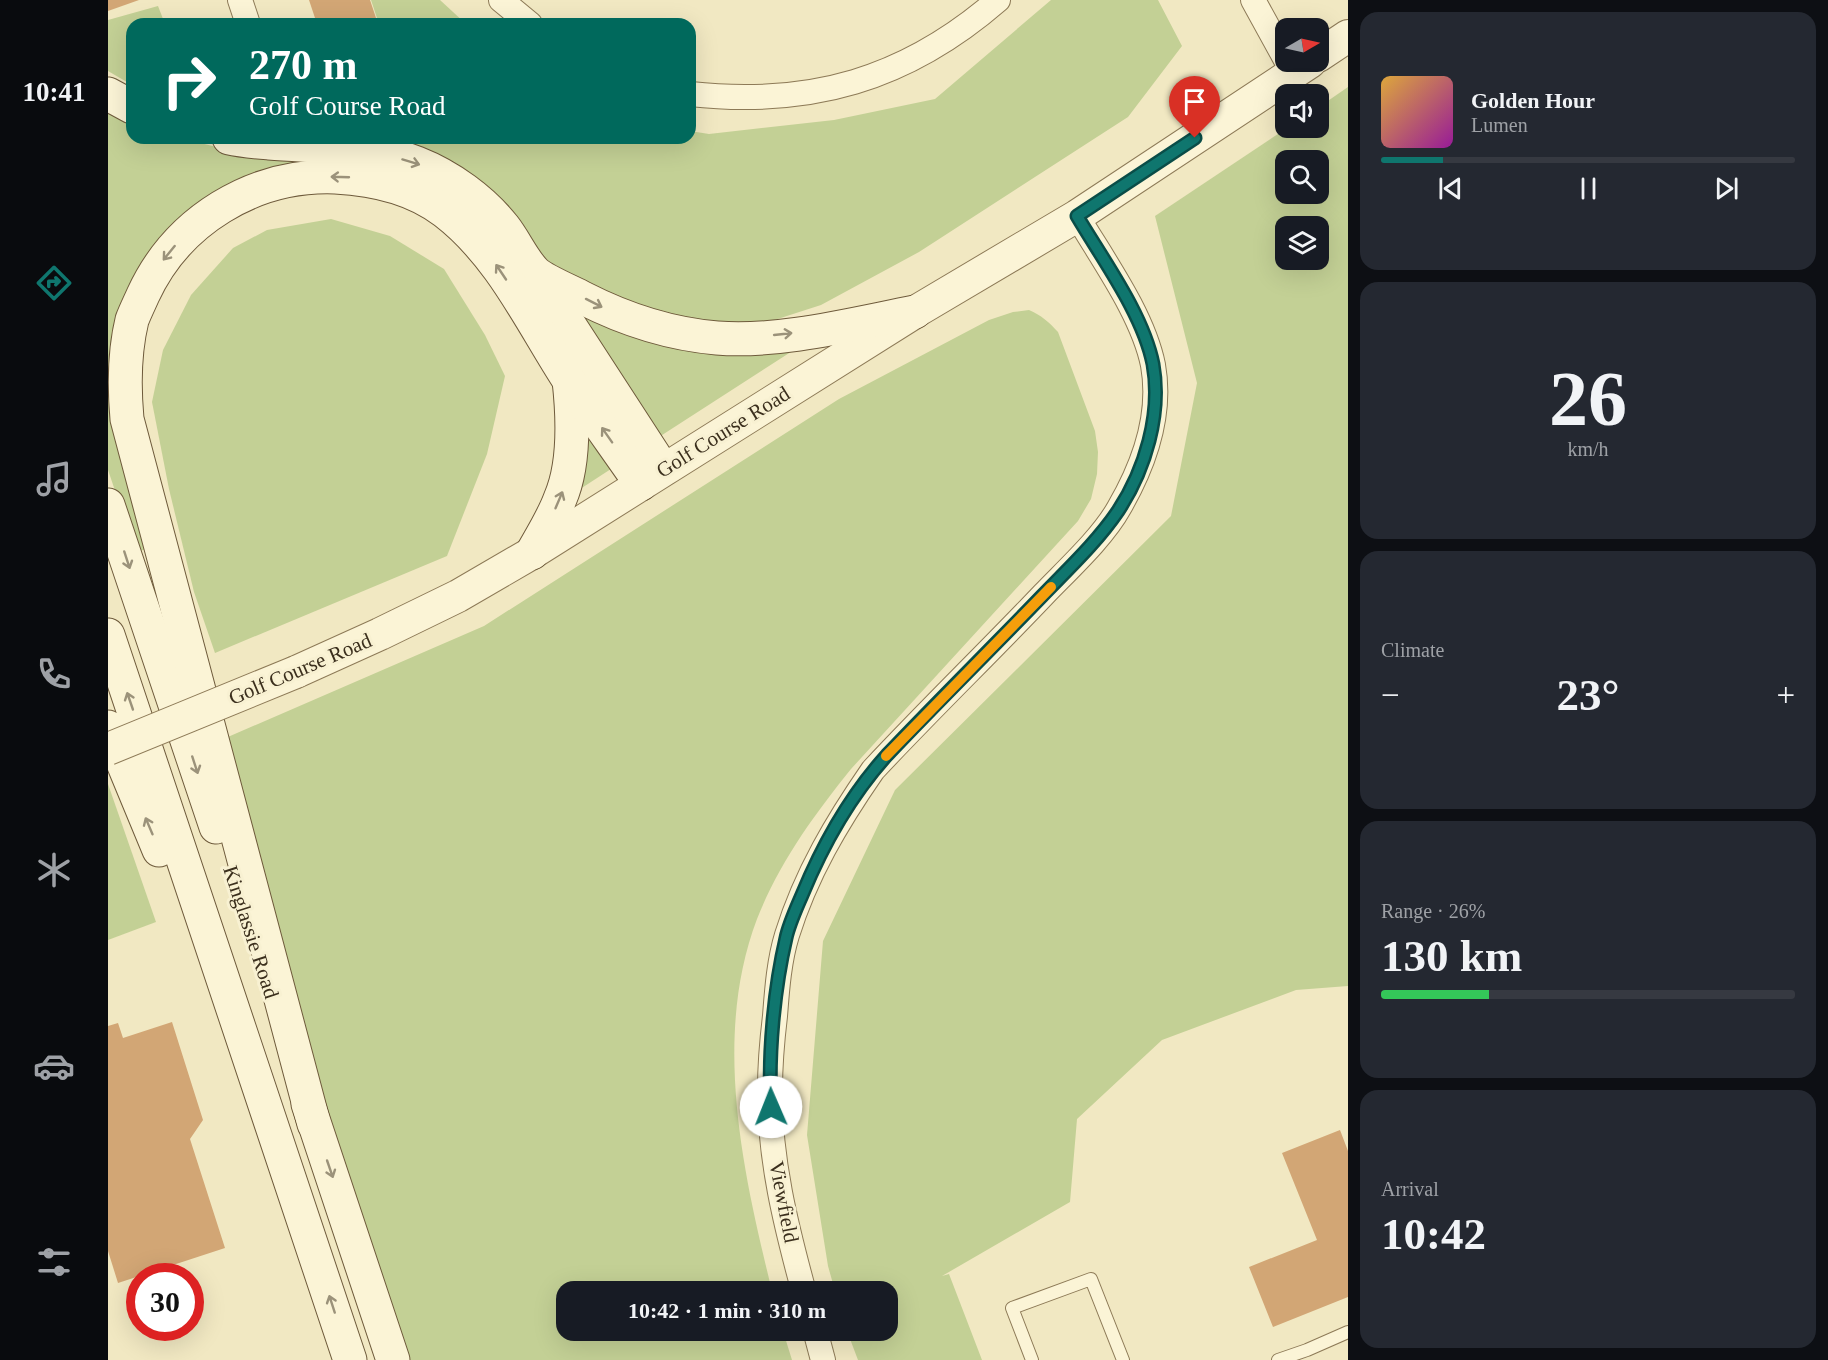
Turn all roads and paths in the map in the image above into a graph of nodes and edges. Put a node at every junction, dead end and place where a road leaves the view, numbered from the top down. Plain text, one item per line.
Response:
1 (240, 0) edge
2 (501, 0) edge
3 (998, 0) edge
4 (1253, 0) edge
5 (246, 18) edge
6 (523, 18) edge
7 (1275, 34) edge
8 (1348, 36) edge
9 (1329, 49) edge
10 (1283, 72) edge
11 (108, 94) edge
12 (696, 95) edge
13 (126, 104) edge
14 (296, 144) edge
15 (1077, 216) junction
16 (536, 273) junction
17 (915, 312) junction
18 (569, 380) junction
19 (652, 476) junction
20 (108, 505) edge
21 (532, 553) junction
22 (108, 635) edge
23 (108, 727) edge
24 (108, 749) edge
25 (269, 1112) junction
26 (314, 1124) junction
27 (801, 1281) edge
28 (1348, 1332) edge
29 (818, 1341) edge
30 (350, 1360) edge
31 (393, 1360) edge
32 (823, 1360) edge
33 (1032, 1360) edge
34 (1122, 1360) edge
35 (1278, 1360) edge

1 - 5 street
2 - 6 street
3 - 12 street
4 - 7 street
8 - 9 street
10 - 15 street, Golf Course Road
11 - 13 main road
14 -> 16 main road
15 - 17 street, Golf Course Road
15 - 27 street, Viewfield
16 -> 17 main road
16 - 19 main road
17 - 19 street, Golf Course Road
19 -> 18 main road
21 -> 18 main road
18 -> 26 main road
19 - 21 street, Golf Course Road
20 -> 26 main road, Kinglassie Road
21 - 24 street, Golf Course Road, bridge
25 -> 22 main road, Kinglassie Road
25 -> 23 main road
30 -> 25 main road, Kinglassie Road
26 -> 31 main road, Kinglassie Road
28 - 35 lane
29 - 32 street
33 - 34 lane

